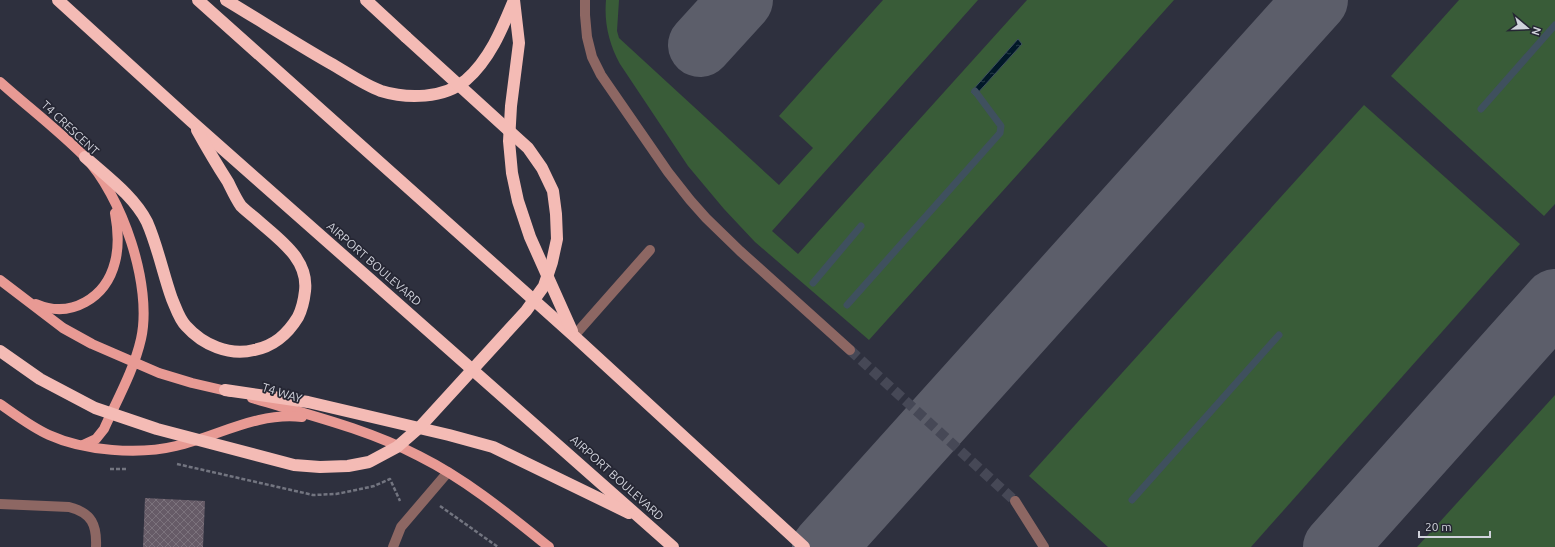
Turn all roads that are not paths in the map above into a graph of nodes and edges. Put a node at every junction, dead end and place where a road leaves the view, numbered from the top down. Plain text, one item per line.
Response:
1 (58, 0) edge
2 (198, 0) edge
3 (226, 0) edge
4 (366, 0) edge
5 (514, 0) edge
6 (585, 0) edge
7 (0, 82) edge
8 (191, 121) junction
9 (85, 157) junction
10 (112, 196) junction
11 (650, 250) dead end
12 (0, 280) edge
13 (25, 299) junction
14 (574, 336) junction
15 (850, 350) tunnel mouth
16 (0, 351) edge
17 (134, 362) junction
18 (225, 390) junction
19 (0, 404) edge
20 (322, 419) junction
21 (83, 445) junction
22 (448, 472) junction
23 (1015, 501) tunnel mouth
24 (0, 504) edge
25 (642, 519) junction
26 (96, 547) edge
27 (393, 547) edge
28 (549, 547) edge
29 (673, 547) edge
30 (804, 547) edge
31 (1044, 547) edge

1 - 8 highway, AIRPORT BOULEVARD
2 - 14 highway
3 - 5 highway
4 - 16 highway, bridge
5 - 14 highway
6 - 15 lane
7 - 9 main road, T4 CRESCENT
8 - 9 highway
8 - 25 highway, AIRPORT BOULEVARD
9 - 10 main road, T4 CRESCENT
10 - 13 main road
10 - 17 main road, T4 CRESCENT
11 - 14 lane
12 - 13 main road, T4 WAY
13 - 17 main road, T4 WAY
14 - 30 highway
17 - 18 main road, T4 WAY
17 - 21 main road, T4 CRESCENT
18 - 20 main road, T4 WAY
18 - 25 highway
19 - 21 main road
20 - 21 main road
20 - 22 main road, T4 WAY
22 - 27 lane
22 - 28 main road, T4 WAY
23 - 31 lane
24 - 26 lane
25 - 29 highway, AIRPORT BOULEVARD

